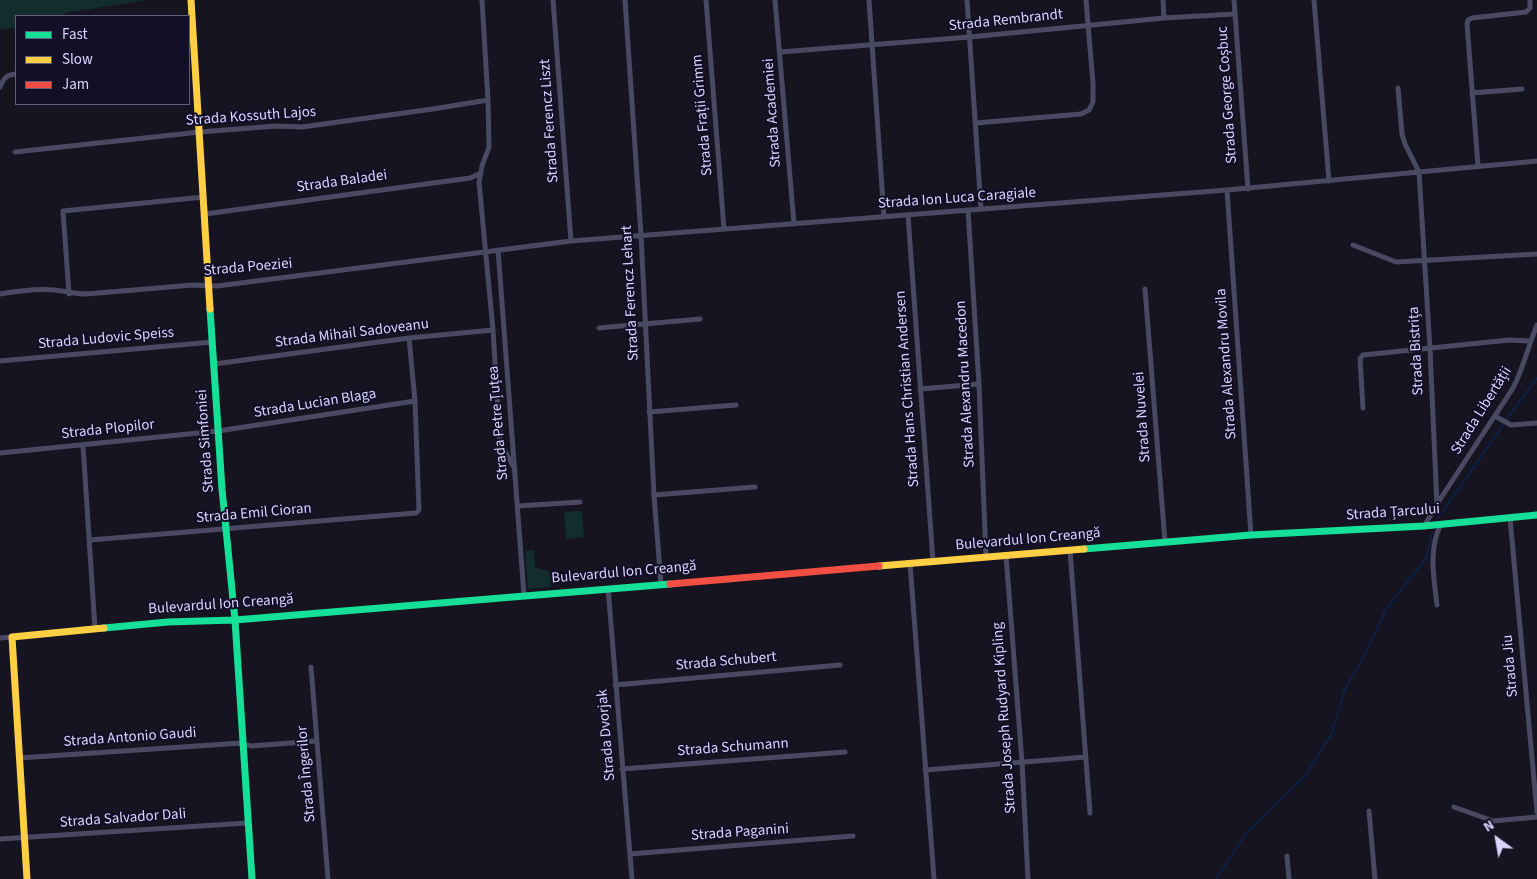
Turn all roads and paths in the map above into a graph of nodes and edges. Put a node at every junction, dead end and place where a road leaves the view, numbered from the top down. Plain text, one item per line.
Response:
1 (191, 0) edge
2 (482, 0) edge
3 (553, 0) edge
4 (625, 0) edge
5 (706, 0) edge
6 (775, 0) edge
7 (868, 0) edge
8 (967, 0) edge
9 (1086, 0) edge
10 (1163, 0) edge
11 (1234, 0) edge
12 (1314, 0) edge
13 (1530, 0) edge
14 (1235, 14) junction
15 (1164, 18) junction
16 (1087, 25) junction
17 (970, 37) junction
18 (872, 45) junction
19 (780, 52) junction
20 (192, 59) edge
21 (15, 74) edge
22 (0, 87) edge
23 (1398, 88) dead end
24 (1522, 89) dead end
25 (1472, 93) junction
26 (488, 100) junction
27 (976, 123) junction
28 (200, 132) junction
29 (15, 152) dead end
30 (1537, 161) edge
31 (1478, 166) junction
32 (1419, 172) junction
33 (481, 173) junction
34 (1329, 181) junction
35 (1248, 188) junction
36 (1227, 190) junction
37 (204, 197) junction
38 (981, 209) junction
39 (968, 210) junction
40 (205, 214) junction
41 (908, 215) junction
42 (884, 217) junction
43 (794, 224) junction
44 (724, 229) junction
45 (640, 235) junction
46 (571, 241) junction
47 (1353, 245) dead end
48 (498, 250) junction
49 (486, 251) junction
50 (1537, 254) edge
51 (1424, 260) junction
52 (209, 285) junction
53 (1146, 289) dead end
54 (0, 294) edge
55 (69, 294) junction
56 (700, 319) dead end
57 (644, 324) junction
58 (1537, 325) edge
59 (599, 328) dead end
60 (493, 330) junction
61 (504, 336) junction
62 (494, 337) junction
63 (409, 338) junction
64 (1530, 341) junction
65 (213, 342) junction
66 (1430, 349) junction
67 (0, 361) edge
68 (214, 364) junction
69 (979, 384) junction
70 (920, 389) junction
71 (415, 401) junction
72 (736, 404) dead end
73 (1363, 408) dead end
74 (649, 412) junction
75 (1495, 416) junction
76 (1537, 423) edge
77 (218, 431) junction
78 (83, 445) junction
79 (0, 453) edge
80 (515, 469) junction
81 (755, 487) dead end
82 (654, 495) junction
83 (580, 502) dead end
84 (1437, 505) junction
85 (518, 506) junction
86 (1537, 516) edge
87 (1510, 518) junction
88 (1441, 524) junction
89 (1424, 526) junction
90 (226, 528) junction
91 (1251, 535) junction
92 (90, 540) junction
93 (1165, 542) junction
94 (1070, 550) junction
95 (1006, 555) junction
96 (986, 557) junction
97 (933, 561) junction
98 (910, 563) junction
99 (661, 584) junction
100 (608, 588) junction
101 (524, 595) junction
102 (1437, 605) dead end
103 (235, 620) junction
104 (96, 629) junction
105 (12, 637) junction
106 (0, 638) edge
107 (840, 665) dead end
108 (311, 667) dead end
109 (615, 685) junction
110 (317, 741) junction
111 (242, 744) junction
112 (845, 752) dead end
113 (1086, 757) junction
114 (20, 758) junction
115 (1022, 762) junction
116 (622, 769) junction
117 (925, 770) junction
118 (1454, 807) dead end
119 (1369, 811) dead end
120 (1537, 812) edge
121 (1090, 814) dead end
122 (1537, 817) edge
123 (248, 823) junction
124 (853, 836) dead end
125 (24, 838) junction
126 (0, 840) edge
127 (630, 854) junction
128 (1287, 856) dead end
129 (27, 879) edge
130 (252, 879) edge
131 (328, 879) edge
132 (632, 879) edge
133 (934, 879) edge
134 (1028, 879) edge
135 (1289, 879) edge
136 (1375, 879) edge

1 - 20 street, Strada Simfoniei
2 - 26 street
3 - 46 street, Strada Ferencz Liszt
4 - 45 street, Strada Ferencz Lehart
5 - 44 street, Strada Frații Grimm
6 - 19 street, Strada Academiei
7 - 18 street
8 - 17 street
9 - 16 street
10 - 15 street
11 - 14 street, Strada George Coșbuc
12 - 34 street
13 - 25 street
14 - 15 street, Strada Rembrandt
14 - 35 street, Strada George Coșbuc
15 - 16 street, Strada Rembrandt
16 - 17 street, Strada Rembrandt
16 - 27 street
17 - 18 street, Strada Rembrandt
17 - 27 street
18 - 19 street, Strada Rembrandt
18 - 42 street
19 - 43 street, Strada Academiei
20 - 28 street, Strada Simfoniei
21 - 22 street
23 - 32 street
24 - 25 street
25 - 31 street
26 - 28 street, Strada Kossuth Lajos
26 - 33 street
27 - 38 street
28 - 29 street, Strada Kossuth Lajos
28 - 37 street, Strada Simfoniei
30 - 31 street, Strada Ion Luca Caragiale
31 - 32 street, Strada Ion Luca Caragiale
32 - 34 street, Strada Ion Luca Caragiale
32 - 51 street, Strada Bistrița
33 - 40 street, Strada Baladei
33 - 49 street
34 - 35 street, Strada Ion Luca Caragiale
35 - 36 street, Strada Ion Luca Caragiale
36 - 38 street, Strada Ion Luca Caragiale
36 - 91 street, Strada Alexandru Movila
37 - 40 street, Strada Simfoniei
37 - 55 street
38 - 39 street, Strada Ion Luca Caragiale
39 - 41 street, Strada Ion Luca Caragiale
39 - 69 street, Strada Alexandru Macedon
40 - 52 street, Strada Simfoniei
41 - 42 street, Strada Ion Luca Caragiale
41 - 70 street, Strada Hans Christian Andersen
42 - 43 street, Strada Ion Luca Caragiale
43 - 44 street, Strada Ion Luca Caragiale
44 - 45 street, Strada Ion Luca Caragiale
45 - 46 street, Strada Ion Luca Caragiale
45 - 57 street, Strada Ferencz Lehart
46 - 48 street, Strada Ion Luca Caragiale
47 - 51 street
48 - 49 street, Strada Poeziei
48 - 61 street, Strada Petre Țuțea
49 - 52 street, Strada Poeziei
49 - 60 street
50 - 51 street
51 - 66 street, Strada Bistrița
52 - 55 street, Strada Poeziei
52 - 65 street, Strada Simfoniei
53 - 93 street, Strada Nuvelei
54 - 55 street, Strada Poeziei
56 - 57 street
57 - 59 street
57 - 74 street, Strada Ferencz Lehart
58 - 64 street, Strada Libertății
60 - 62 street
60 - 63 street, Strada Mihail Sadoveanu
61 - 62 street
61 - 80 street, Strada Petre Țuțea
62 - 80 street
63 - 68 street, Strada Mihail Sadoveanu
63 - 71 street
64 - 66 street
64 - 75 street, Strada Libertății
65 - 67 street, Strada Ludovic Speiss
65 - 68 street, Strada Simfoniei
66 - 73 street
66 - 84 street, Strada Bistrița
68 - 77 street, Strada Simfoniei
69 - 70 street
69 - 96 street, Strada Alexandru Macedon
70 - 97 street, Strada Hans Christian Andersen
71 - 77 street, Strada Lucian Blaga
71 - 90 street, Strada Emil Cioran
72 - 74 street
74 - 82 street, Strada Ferencz Lehart
75 - 76 street
75 - 84 street, Strada Libertății
77 - 78 street, Strada Plopilor
77 - 90 street, Strada Simfoniei
78 - 79 street, Strada Plopilor
78 - 92 street
80 - 85 street, Strada Petre Țuțea
81 - 82 street
82 - 99 street, Strada Ferencz Lehart
83 - 85 street
84 - 89 street
85 - 101 street, Strada Petre Țuțea
86 - 87 street, Strada Țarcului
87 - 88 street, Strada Țarcului
87 - 120 street, Strada Jiu
88 - 89 street, Strada Țarcului
88 - 102 street
89 - 91 street, Strada Țarcului
90 - 92 street, Strada Emil Cioran
90 - 103 street, Strada Simfoniei
91 - 93 street, Bulevardul Ion Creangă
92 - 104 street
93 - 94 street, Bulevardul Ion Creangă
94 - 95 street, Bulevardul Ion Creangă
94 - 113 street
95 - 96 street, Bulevardul Ion Creangă
95 - 115 street, Strada Joseph Rudyard Kipling
96 - 97 street, Bulevardul Ion Creangă
97 - 98 street, Bulevardul Ion Creangă
98 - 99 street, Bulevardul Ion Creangă
98 - 117 street
99 - 100 street, Bulevardul Ion Creangă
100 - 101 street, Bulevardul Ion Creangă
100 - 109 street, Strada Dvorjak
101 - 103 street, Bulevardul Ion Creangă
103 - 104 street, Bulevardul Ion Creangă
103 - 111 street, Strada Simfoniei
104 - 105 street, Bulevardul Ion Creangă
105 - 106 street, Bulevardul Ion Creangă
105 - 114 street
107 - 109 street, Strada Schubert
108 - 110 street, Strada Îngerilor
109 - 116 street, Strada Dvorjak
110 - 111 street, Strada Antonio Gaudi
110 - 131 street, Strada Îngerilor
111 - 114 street, Strada Antonio Gaudi
111 - 123 street, Strada Simfoniei
112 - 116 street, Strada Schumann
113 - 115 street
113 - 121 street
114 - 125 street
115 - 117 street
115 - 134 street, Strada Joseph Rudyard Kipling
116 - 127 street, Strada Dvorjak
117 - 133 street
118 - 122 street
119 - 136 street
123 - 125 street, Strada Salvador Dali
123 - 130 street, Strada Simfoniei
124 - 127 street, Strada Paganini
125 - 126 street, Strada Salvador Dali
125 - 129 street
127 - 132 street, Strada Dvorjak
128 - 135 street

